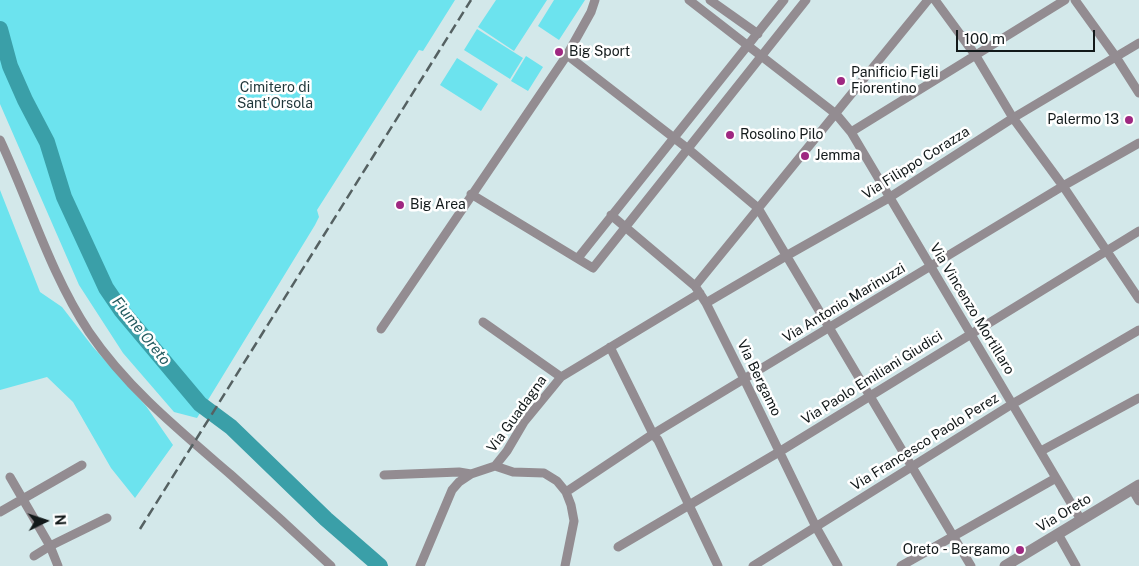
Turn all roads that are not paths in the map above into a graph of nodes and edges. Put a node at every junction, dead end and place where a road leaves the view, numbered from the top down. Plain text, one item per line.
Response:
1 (596, 0) edge
2 (689, 0) edge
3 (710, 0) edge
4 (784, 0) edge
5 (806, 0) edge
6 (928, 0) edge
7 (935, 0) edge
8 (1065, 0) edge
9 (1075, 0) edge
10 (758, 34) junction
11 (1139, 43) edge
12 (749, 45) junction
13 (762, 54) junction
14 (567, 55) junction
15 (976, 56) junction
16 (1116, 57) junction
17 (1139, 93) edge
18 (836, 114) junction
19 (1013, 118) junction
20 (851, 132) junction
21 (673, 138) junction
22 (0, 140) edge
23 (1139, 143) edge
24 (687, 148) junction
25 (1063, 186) junction
26 (471, 194) junction
27 (890, 196) junction
28 (758, 208) junction
29 (612, 215) junction
30 (624, 226) junction
31 (1139, 231) edge
32 (1106, 250) junction
33 (786, 256) junction
34 (578, 258) junction
35 (930, 266) junction
36 (698, 290) junction
37 (1139, 299) edge
38 (706, 304) junction
39 (483, 322) dead end
40 (381, 329) dead end
41 (829, 329) junction
42 (1139, 330) edge
43 (970, 334) junction
44 (610, 347) junction
45 (561, 377) junction
46 (744, 379) junction
47 (869, 396) junction
48 (1139, 398) edge
49 (1013, 404) junction
50 (653, 434) junction
51 (1040, 451) junction
52 (779, 452) junction
53 (82, 465) dead end
54 (495, 466) junction
55 (912, 467) junction
56 (471, 474) junction
57 (384, 475) dead end
58 (10, 477) dead end
59 (1056, 478) junction
60 (1136, 487) edge
61 (566, 492) junction
62 (23, 499) junction
63 (1139, 501) edge
64 (689, 504) junction
65 (0, 512) edge
66 (107, 518) dead end
67 (1081, 520) junction
68 (816, 528) junction
69 (1058, 534) junction
70 (953, 537) junction
71 (50, 546) junction
72 (618, 547) dead end
73 (34, 556) dead end
74 (58, 566) edge
75 (331, 566) edge
76 (420, 566) edge
77 (565, 566) edge
78 (718, 566) edge
79 (753, 566) edge
80 (838, 566) edge
81 (901, 566) edge
82 (971, 566) edge
83 (1005, 566) edge
84 (1076, 566) edge

1 - 14 street
2 - 12 street, Via Vincenzo Mortillaro
3 - 10 street
4 - 10 street
5 - 13 street
6 - 18 street
7 - 15 street
8 - 15 street
9 - 16 street
10 - 12 street
11 - 16 street, Via Filippo Corazza
12 - 13 street, Via Vincenzo Mortillaro
12 - 21 street
13 - 18 street, Via Vincenzo Mortillaro
13 - 24 street
14 - 21 street
14 - 26 street
15 - 19 street
15 - 20 street
16 - 17 street
16 - 19 street, Via Filippo Corazza
18 - 20 street, Via Vincenzo Mortillaro
18 - 28 street
19 - 25 street
19 - 27 street, Via Filippo Corazza
20 - 27 street, Via Vincenzo Mortillaro
21 - 24 street
21 - 29 street
22 - 75 street
23 - 25 street, Via Antonio Marinuzzi
24 - 28 street
24 - 30 street
25 - 32 street
25 - 35 street, Via Antonio Marinuzzi
26 - 34 street
26 - 40 street
27 - 33 street, Via Filippo Corazza
27 - 35 street, Via Vincenzo Mortillaro
28 - 33 street
28 - 36 street
29 - 30 street, Via Bergamo
29 - 34 street
30 - 34 street
30 - 36 street, Via Bergamo
31 - 32 street, Via Paolo Emiliani Giudici
32 - 37 street
32 - 43 street, Via Paolo Emiliani Giudici
33 - 38 street, Via Filippo Corazza
33 - 41 street
35 - 41 street, Via Antonio Marinuzzi
35 - 43 street, Via Vincenzo Mortillaro
36 - 38 street, Via Bergamo
36 - 44 street, Via Guadagna
38 - 46 street, Via Bergamo
39 - 45 street
41 - 46 street, Via Antonio Marinuzzi
41 - 47 street
42 - 49 street, Via Francesco Paolo Perez
43 - 47 street, Via Paolo Emiliani Giudici
43 - 49 street, Via Vincenzo Mortillaro
44 - 45 street, Via Guadagna
44 - 50 street
45 - 54 street, Via Guadagna
46 - 50 street, Via Antonio Marinuzzi
46 - 52 street, Via Bergamo
47 - 52 street, Via Paolo Emiliani Giudici
47 - 55 street
48 - 51 street
49 - 51 street, Via Vincenzo Mortillaro
49 - 55 street, Via Francesco Paolo Perez
50 - 61 street, Via Antonio Marinuzzi
50 - 64 street
51 - 59 street, Via Vincenzo Mortillaro
52 - 64 street, Via Paolo Emiliani Giudici
52 - 68 street, Via Bergamo
53 - 62 street
54 - 56 street, Via Guadagna
54 - 61 street
55 - 68 street, Via Francesco Paolo Perez
55 - 70 street
56 - 57 street
56 - 76 street, Via Guadagna
58 - 62 street
59 - 67 street, Via Vincenzo Mortillaro
59 - 70 street
60 - 63 street
60 - 67 street, Via Oreto
61 - 77 street
62 - 65 street
62 - 71 street
64 - 72 street, Via Paolo Emiliani Giudici
64 - 78 street
66 - 71 street
67 - 69 street, Via Oreto
68 - 79 street, Via Francesco Paolo Perez
68 - 80 street, Via Bergamo
69 - 83 street, Via Oreto
69 - 84 street
70 - 81 street
70 - 82 street
71 - 73 street
71 - 74 street

